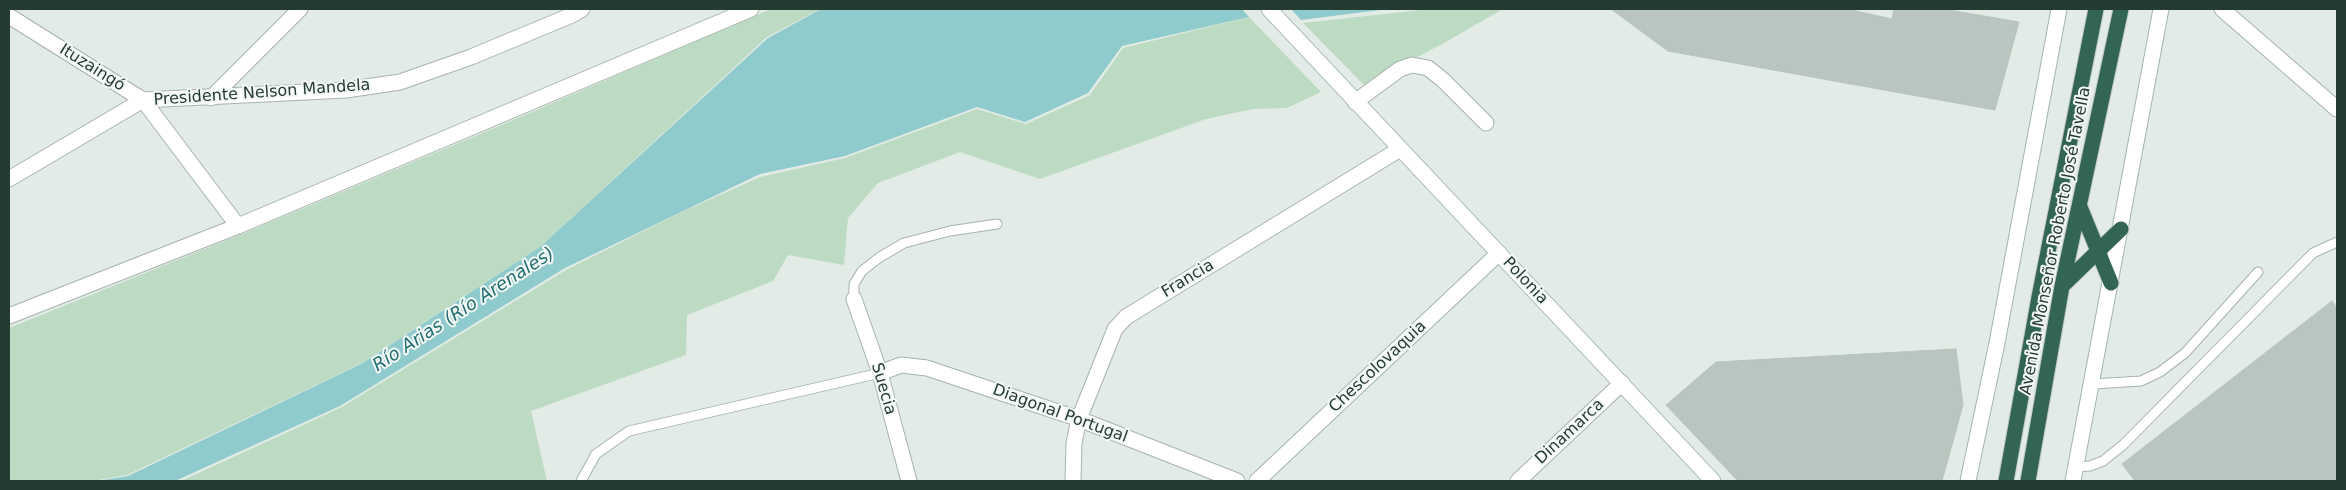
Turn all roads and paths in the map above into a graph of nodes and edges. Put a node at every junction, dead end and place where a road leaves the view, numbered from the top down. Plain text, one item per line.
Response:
1 (300, 9) edge
2 (582, 9) edge
3 (751, 9) edge
4 (1269, 9) edge
5 (2059, 9) edge
6 (2096, 9) edge
7 (2121, 9) edge
8 (2161, 9) edge
9 (2222, 9) edge
10 (9, 16) edge
11 (211, 98) junction
12 (143, 100) junction
13 (1354, 102) junction
14 (2337, 110) edge
15 (1486, 123) dead end
16 (1400, 149) junction
17 (9, 179) edge
18 (2080, 208) junction
19 (997, 224) dead end
20 (238, 226) junction
21 (2121, 229) junction
22 (2337, 242) edge
23 (2098, 250) junction
24 (1499, 253) junction
25 (2258, 272) dead end
26 (2111, 283) junction
27 (2062, 286) junction
28 (854, 299) joint
29 (9, 316) edge
30 (880, 373) junction
31 (1622, 383) junction
32 (2092, 384) junction
33 (1079, 419) junction
34 (2074, 474) edge
35 (581, 481) edge
36 (908, 481) edge
37 (1073, 481) edge
38 (1237, 481) edge
39 (1257, 481) edge
40 (1518, 481) edge
41 (1713, 481) edge
42 (1968, 481) edge
43 (2006, 481) edge
44 (2028, 481) edge

1 - 11 street
2 - 11 street, Presidente Nelson Mandela
3 - 20 street
4 - 13 street, Polonia
5 - 42 street
6 - 43 highway, Avenida Monseñor Roberto José Tavella
7 - 18 highway, Avenida Monseñor Roberto José Tavella
8 - 21 street
9 - 14 street
10 - 12 street, Ituzaingó
11 - 12 street, Presidente Nelson Mandela
12 - 17 street, Presidente Nelson Mandela
12 - 20 street, Ituzaingó
13 - 15 street
13 - 16 street, Polonia
16 - 24 street, Polonia
16 - 33 street, Francia
18 - 23 highway
18 - 27 highway, Avenida Monseñor Roberto José Tavella
19 - 28 lane
20 - 29 street
21 - 23 highway
21 - 26 street
22 - 34 lane
23 - 26 highway
23 - 27 highway
24 - 31 street, Polonia
24 - 39 street, Chescolovaquia
25 - 32 lane
26 - 32 street
27 - 44 highway, Avenida Monseñor Roberto José Tavella
28 - 30 street, Suecia
30 - 33 street, Diagonal Portugal
30 - 35 lane
30 - 36 street, Suecia
31 - 40 street, Dinamarca
31 - 41 street, Polonia
32 - 34 street
33 - 37 street, Francia
33 - 38 street, Diagonal Portugal

